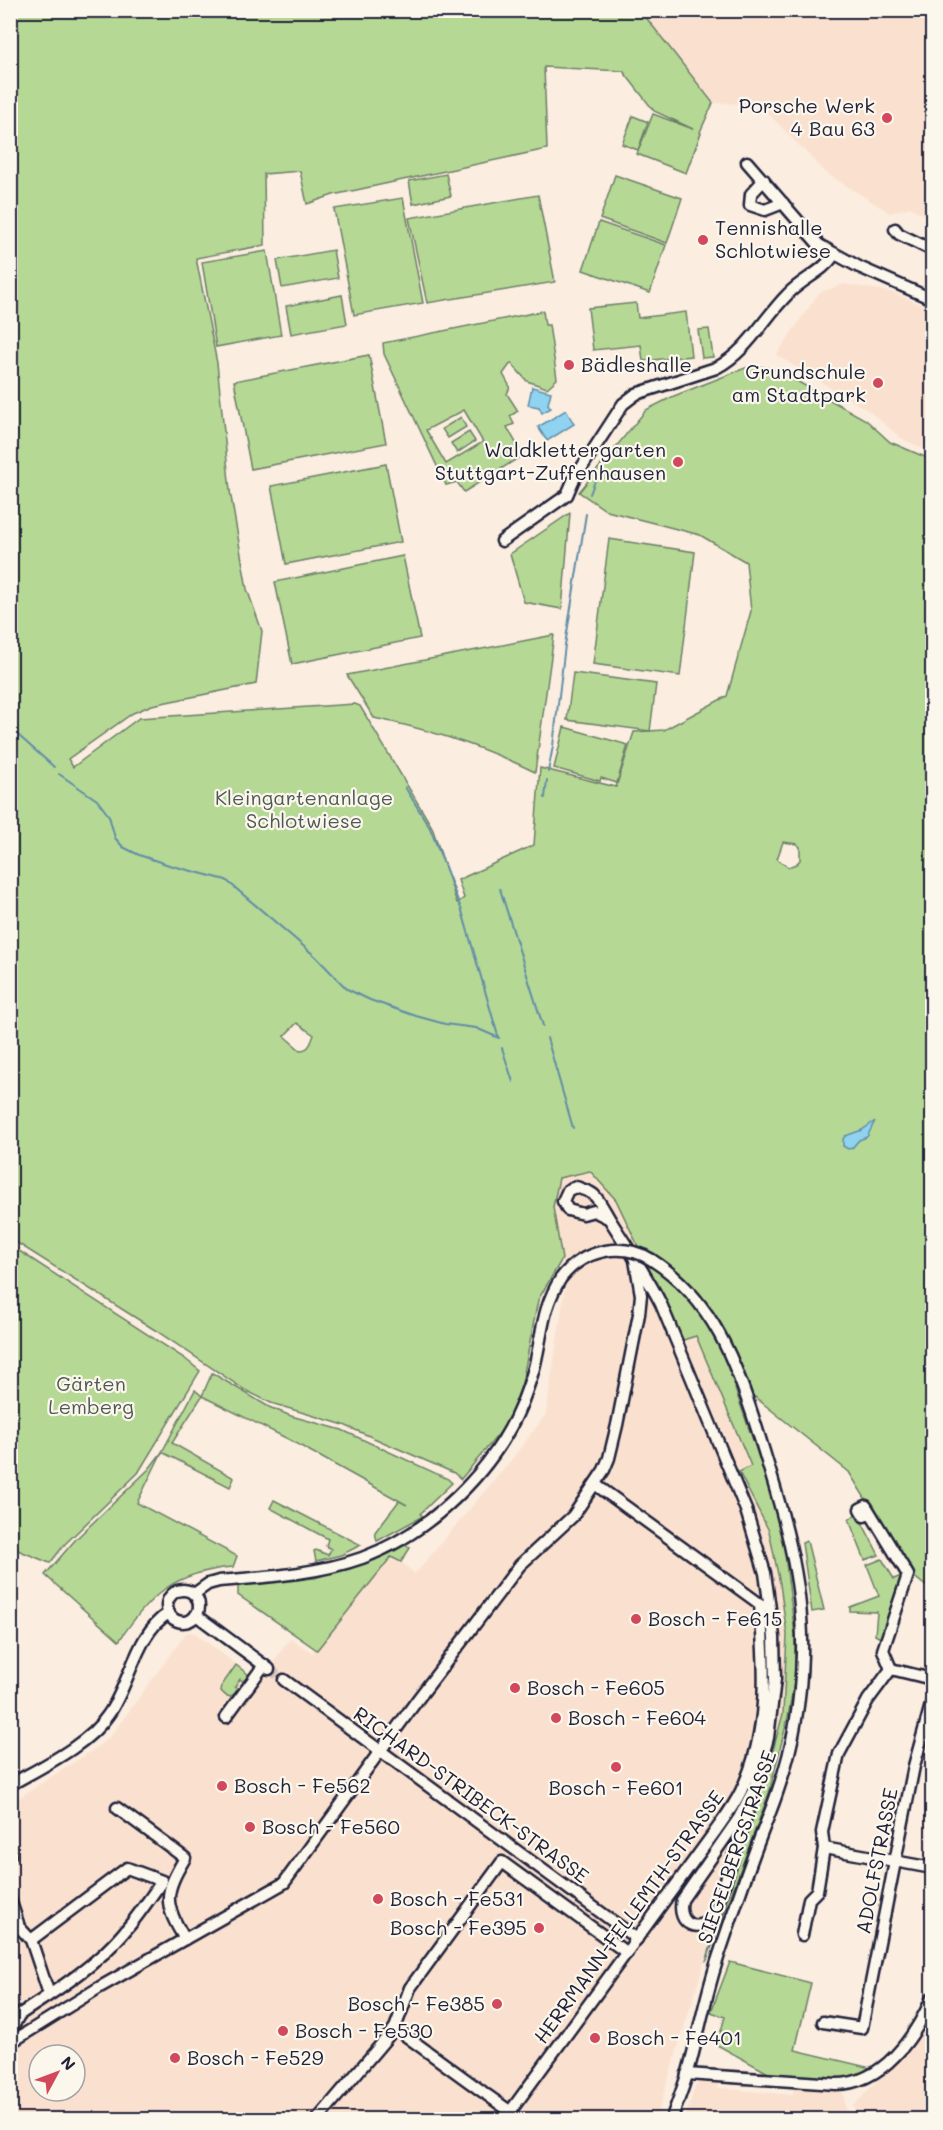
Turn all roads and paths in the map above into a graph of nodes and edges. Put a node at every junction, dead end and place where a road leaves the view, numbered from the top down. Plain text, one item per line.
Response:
1 (747, 162) dead end
2 (764, 180) junction
3 (783, 204) junction
4 (895, 229) dead end
5 (933, 250) edge
6 (834, 255) junction
7 (933, 299) edge
8 (502, 542) dead end
9 (608, 1218) dead end
10 (635, 1260) junction
11 (596, 1485) junction
12 (871, 1514) dead end
13 (194, 1594) junction
14 (169, 1613) junction
15 (196, 1615) junction
16 (891, 1669) junction
17 (933, 1679) edge
18 (284, 1680) tunnel mouth
19 (933, 1701) edge
20 (226, 1717) dead end
21 (381, 1750) junction
22 (10, 1785) edge
23 (752, 1793) junction
24 (117, 1808) dead end
25 (824, 1848) junction
26 (715, 1853) junction
27 (895, 1862) junction
28 (732, 1863) junction
29 (933, 1869) edge
30 (10, 1899) edge
31 (14, 1920) edge
32 (802, 1935) dead end
33 (185, 1939) junction
34 (637, 1939) junction
35 (31, 1940) junction
36 (627, 1953) junction
37 (49, 1994) junction
38 (933, 1998) edge
39 (823, 2022) dead end
40 (10, 2026) edge
41 (394, 2028) junction
42 (10, 2043) edge
43 (687, 2073) junction
44 (508, 2116) edge
45 (316, 2120) edge
46 (671, 2120) edge

1 - 2 street
2 - 3 street
2 - 3 street
3 - 6 street
4 - 5 street
6 - 7 street
6 - 8 street
9 - 10 street
10 - 11 street
10 - 23 street
11 - 21 street
11 - 34 street, HERRMANN-FELLEMTH-STRASSE
12 - 16 street
13 - 14 street
13 - 15 street
13 - 43 street, SIEGELBERGSTRASSE, bridge
14 - 15 street
14 - 22 street
15 - 20 street
16 - 17 street
16 - 25 street
18 - 21 street, RICHARD-STRIBECK-STRASSE
19 - 27 street, ADOLFSTRASSE
21 - 33 street
21 - 34 street, RICHARD-STRIBECK-STRASSE
23 - 26 street
23 - 28 street
24 - 33 street
25 - 27 street
25 - 32 street
26 - 28 street
26 - 28 street
27 - 29 street
27 - 39 street, ADOLFSTRASSE
30 - 31 street
31 - 35 street
33 - 42 street
34 - 36 street, HERRMANN-FELLEMTH-STRASSE
35 - 37 street
35 - 37 street
36 - 41 street
36 - 44 street, HERRMANN-FELLEMTH-STRASSE
37 - 40 street
38 - 43 street
41 - 44 street
41 - 45 street
43 - 46 street, SIEGELBERGSTRASSE

